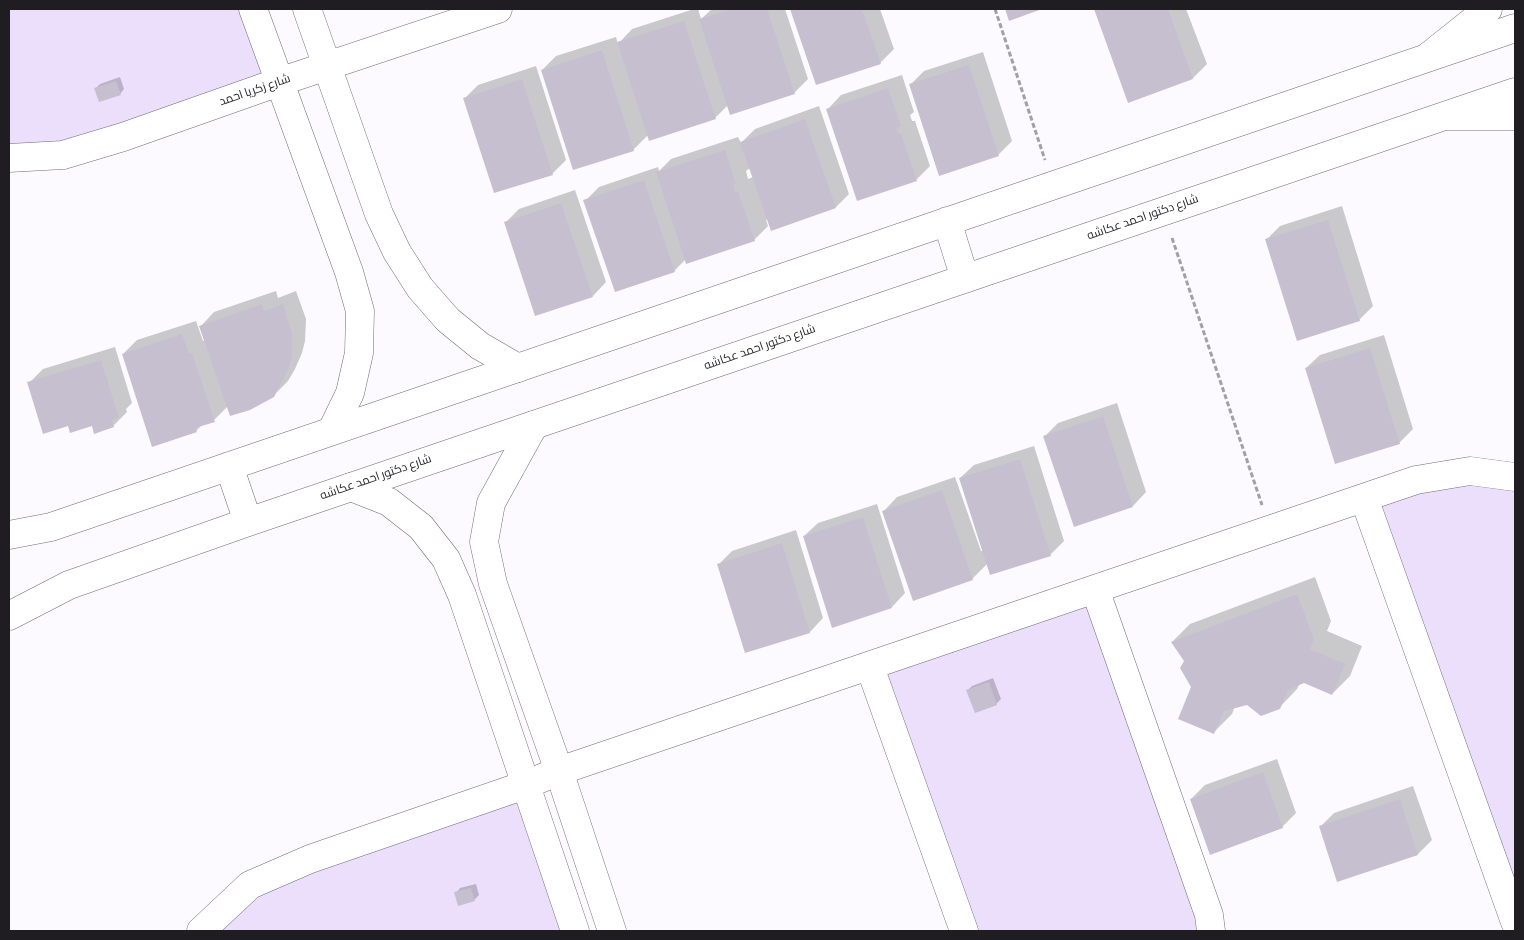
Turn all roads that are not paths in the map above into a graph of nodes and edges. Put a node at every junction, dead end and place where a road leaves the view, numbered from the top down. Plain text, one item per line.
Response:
1 (253, 9) edge
2 (307, 9) edge
3 (498, 9) edge
4 (1488, 9) edge
5 (1515, 28) edge
6 (1425, 59) junction
7 (327, 67) junction
8 (279, 82) junction
9 (1515, 92) edge
10 (1445, 116) junction
11 (1515, 116) edge
12 (9, 158) edge
13 (947, 221) junction
14 (965, 279) junction
15 (518, 368) junction
16 (534, 425) junction
17 (332, 430) junction
18 (228, 466) junction
19 (1515, 477) edge
20 (351, 487) junction
21 (1364, 498) junction
22 (248, 522) junction
23 (9, 535) edge
24 (1096, 589) junction
25 (9, 616) edge
26 (870, 667) junction
27 (559, 771) junction
28 (526, 785) junction
29 (1515, 922) edge
30 (201, 931) edge
31 (575, 931) edge
32 (612, 931) edge
33 (964, 931) edge
34 (1211, 931) edge

1 - 8 street
2 - 7 street
3 - 7 street, شارع زكريا احمد
4 - 6 street
5 - 6 street
6 - 13 street
7 - 8 street, شارع زكريا احمد
7 - 15 street
8 - 12 street, شارع زكريا احمد
8 - 17 street
9 - 10 street, شارع دكتور احمد عكاشه
10 - 11 street
10 - 14 street, شارع دكتور احمد عكاشه
13 - 14 street
13 - 15 street
14 - 16 street, شارع دكتور احمد عكاشه
15 - 17 street
16 - 20 street, شارع دكتور احمد عكاشه
16 - 27 street
17 - 18 street
18 - 22 street
18 - 23 street
19 - 21 street
20 - 22 street, شارع دكتور احمد عكاشه
20 - 28 street
21 - 24 street
21 - 29 street
22 - 25 street, شارع دكتور احمد عكاشه
24 - 26 street
24 - 34 street
26 - 27 street
26 - 33 street
27 - 28 street
27 - 32 street
28 - 30 street
28 - 31 street

